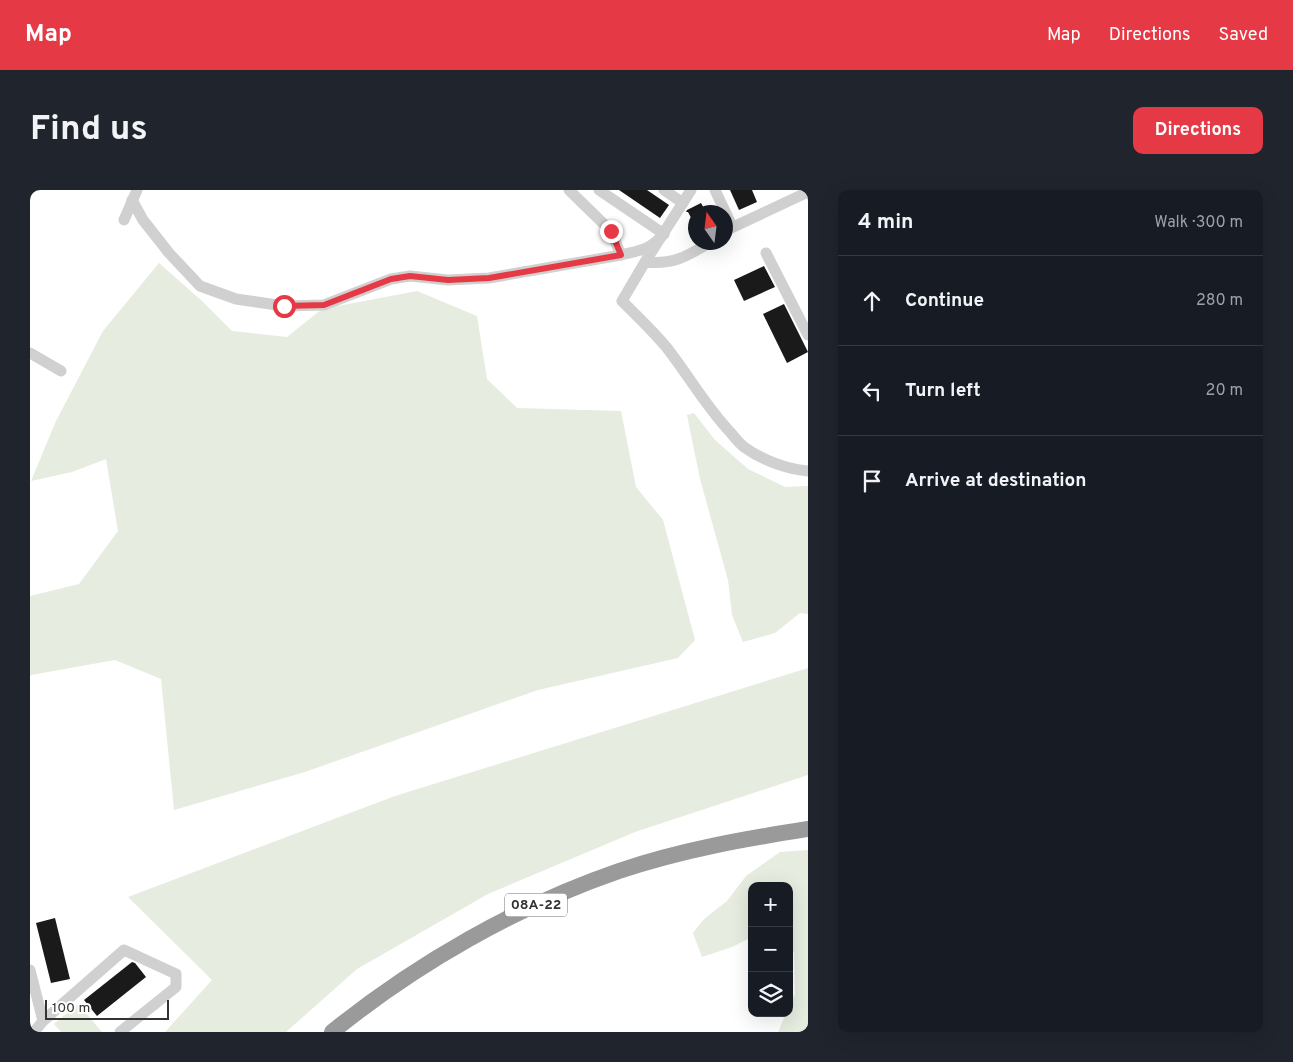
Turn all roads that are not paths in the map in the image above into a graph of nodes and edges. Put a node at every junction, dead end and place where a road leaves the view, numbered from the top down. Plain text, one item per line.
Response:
1 (569, 190) edge
2 (599, 190) edge
3 (664, 190) edge
4 (691, 190) edge
5 (715, 190) edge
6 (808, 192) edge
7 (135, 195) edge
8 (683, 203) junction
9 (722, 205) edge
10 (124, 220) dead end
11 (733, 228) edge
12 (664, 234) junction
13 (698, 250) edge
14 (766, 253) dead end
15 (621, 255) junction
16 (644, 262) junction
17 (808, 335) edge
18 (30, 353) edge
19 (61, 371) dead end
20 (808, 470) edge
21 (808, 829) edge
22 (30, 970) edge
23 (43, 1022) junction
24 (34, 1032) edge
25 (120, 1032) edge
26 (332, 1032) edge

1 - 15 street
2 - 12 street
3 - 8 street
4 - 8 street
5 - 9 street
6 - 11 street
7 - 10 street
7 - 15 street
8 - 12 street
12 - 15 street
12 - 16 street
13 - 16 street
14 - 17 street
16 - 20 street
18 - 19 street
21 - 26 highway, 08А-22
22 - 23 street
23 - 24 street
23 - 25 street

